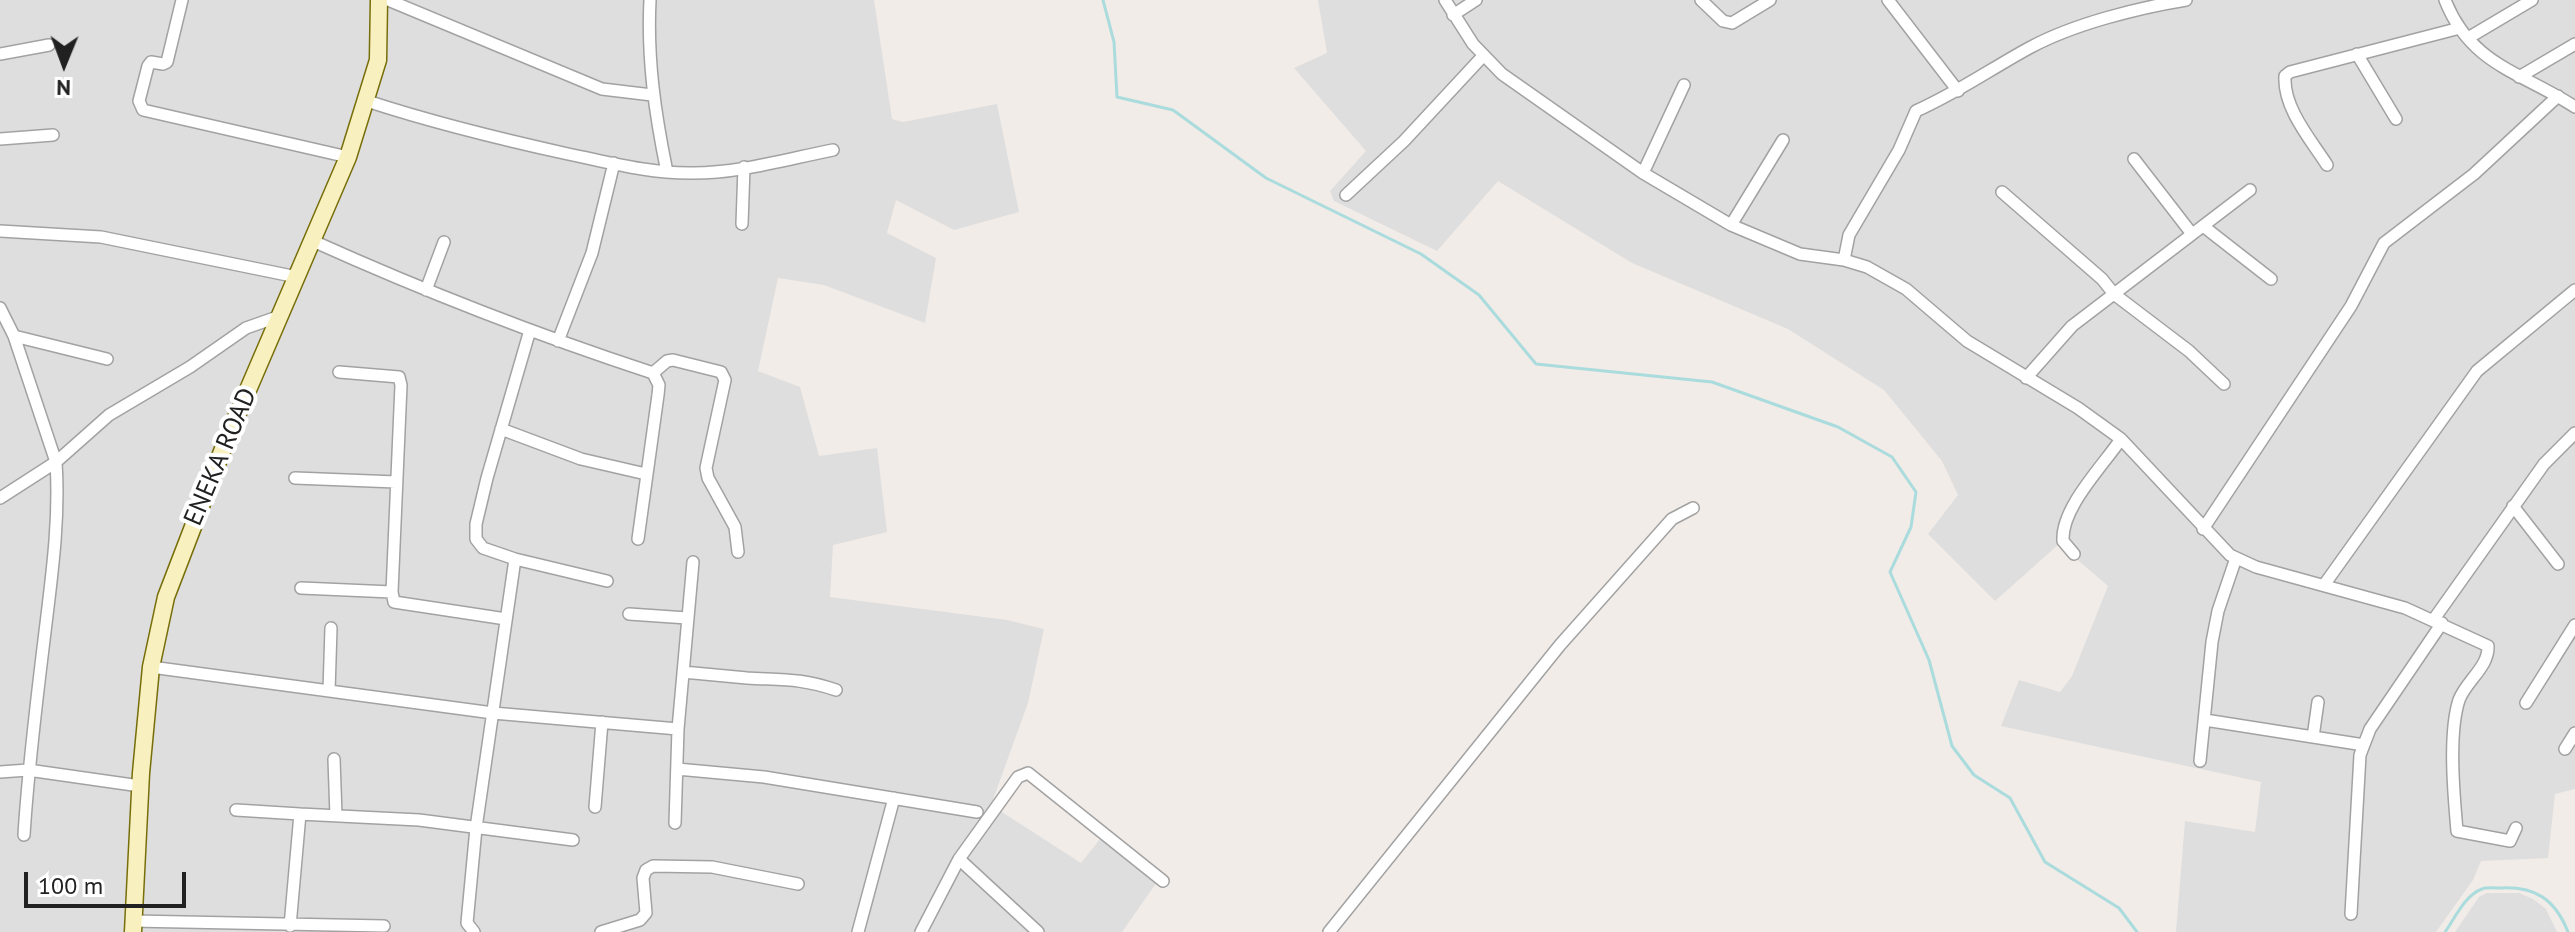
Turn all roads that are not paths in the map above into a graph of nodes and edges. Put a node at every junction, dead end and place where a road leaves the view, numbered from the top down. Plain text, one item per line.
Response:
1 (182, 0) edge
2 (379, 0) edge
3 (388, 0) edge
4 (650, 0) edge
5 (1445, 0) edge
6 (1476, 0) edge
7 (1701, 0) edge
8 (1770, 0) edge
9 (1888, 0) edge
10 (2186, 0) edge
11 (2445, 0) edge
12 (2532, 0) edge
13 (2170, 1) edge
14 (1453, 15) junction
15 (2464, 33) junction
16 (2575, 44) edge
17 (49, 45) dead end
18 (0, 54) edge
19 (2357, 54) junction
20 (1483, 56) junction
21 (2519, 77) junction
22 (1684, 85) dead end
23 (1958, 91) junction
24 (652, 95) junction
25 (2558, 96) junction
26 (367, 101) junction
27 (2575, 107) edge
28 (2396, 119) dead end
29 (53, 135) dead end
30 (0, 139) edge
31 (1783, 140) dead end
32 (833, 150) dead end
33 (348, 157) junction
34 (2134, 159) dead end
35 (614, 163) junction
36 (2327, 165) dead end
37 (744, 167) junction
38 (667, 172) junction
39 (1643, 173) junction
40 (2250, 190) dead end
41 (2002, 192) dead end
42 (1346, 195) dead end
43 (742, 224) dead end
44 (1731, 225) junction
45 (2203, 226) junction
46 (0, 231) edge
47 (2192, 234) junction
48 (313, 241) junction
49 (444, 242) dead end
50 (1844, 260) junction
51 (297, 277) junction
52 (2271, 279) dead end
53 (426, 290) junction
54 (2575, 290) edge
55 (2114, 294) junction
56 (0, 308) edge
57 (280, 316) junction
58 (530, 330) junction
59 (14, 336) junction
60 (558, 341) junction
61 (107, 359) dead end
62 (339, 372) dead end
63 (653, 373) junction
64 (2026, 378) junction
65 (2224, 384) dead end
66 (501, 429) junction
67 (2575, 433) edge
68 (2121, 439) junction
69 (56, 462) junction
70 (646, 474) junction
71 (295, 478) dead end
72 (396, 482) junction
73 (0, 498) edge
74 (2513, 506) junction
75 (1693, 508) dead end
76 (2203, 529) junction
77 (638, 539) dead end
78 (738, 552) dead end
79 (2074, 554) dead end
80 (2236, 558) junction
81 (515, 559) junction
82 (693, 562) dead end
83 (2558, 564) dead end
84 (607, 581) dead end
85 (2324, 585) junction
86 (301, 588) dead end
87 (392, 592) junction
88 (629, 614) dead end
89 (687, 618) junction
90 (506, 619) junction
91 (2438, 621) junction
92 (2575, 625) edge
93 (331, 628) dead end
94 (151, 667) junction
95 (683, 672) junction
96 (836, 690) dead end
97 (329, 691) junction
98 (2318, 702) dead end
99 (2526, 703) dead end
100 (493, 713) junction
101 (2205, 720) junction
102 (602, 722) junction
103 (678, 729) junction
104 (2575, 733) edge
105 (2313, 737) junction
106 (2364, 745) junction
107 (2565, 749) dead end
108 (334, 759) dead end
109 (2200, 761) dead end
110 (677, 769) junction
111 (28, 770) junction
112 (0, 772) edge
113 (140, 786) junction
114 (894, 798) junction
115 (595, 807) dead end
116 (236, 810) dead end
117 (977, 812) dead end
118 (300, 814) junction
119 (336, 816) junction
120 (675, 823) dead end
121 (476, 828) junction
122 (2516, 828) dead end
123 (24, 835) dead end
124 (573, 840) dead end
125 (959, 859) junction
126 (1163, 881) dead end
127 (798, 884) dead end
128 (2351, 914) dead end
129 (133, 926) edge
130 (290, 926) junction
131 (384, 926) dead end
132 (331, 929) edge
133 (474, 932) edge
134 (601, 932) edge
135 (858, 932) edge
136 (921, 932) edge
137 (1038, 932) edge
138 (1329, 932) edge

1 - 33 street
2 - 26 main road, ENEKA ROAD
3 - 24 street
4 - 24 street
5 - 14 street
6 - 14 street
7 - 8 street
9 - 23 street
10 - 13 street
11 - 15 street
12 - 15 street
13 - 23 street
14 - 20 street
15 - 19 street
15 - 21 street
16 - 21 street
17 - 18 street
19 - 28 street
19 - 36 street
20 - 39 street
20 - 42 street
21 - 25 street
22 - 39 street
23 - 50 street
24 - 38 street
25 - 27 street
25 - 76 street
26 - 33 main road, ENEKA ROAD
26 - 35 street
29 - 30 street
31 - 44 street
32 - 37 street
33 - 48 main road, ENEKA ROAD
34 - 47 street
35 - 38 street
35 - 60 street
37 - 38 street
37 - 43 street
39 - 44 street
40 - 45 street
41 - 55 street
44 - 50 street
45 - 47 street
45 - 52 street
46 - 51 street
47 - 55 street
48 - 51 main road, ENEKA ROAD
48 - 53 street
49 - 53 street
50 - 64 street
51 - 57 main road, ENEKA ROAD
53 - 58 street
54 - 85 street
55 - 64 street
55 - 65 street
56 - 59 street
57 - 69 street
57 - 94 main road, ENEKA ROAD
58 - 60 street
58 - 66 street
59 - 61 street
59 - 69 street
60 - 63 street
62 - 72 street
63 - 70 street
63 - 78 street
64 - 68 street
66 - 70 street
66 - 81 street
67 - 74 street
68 - 76 street
68 - 79 street
69 - 73 street
69 - 111 street
70 - 77 street
71 - 72 street
72 - 87 street
74 - 83 street
74 - 91 street
75 - 138 street
76 - 80 street
80 - 85 street
80 - 101 street
81 - 84 street
81 - 90 street
82 - 89 street
85 - 91 street
86 - 87 street
87 - 90 street
88 - 89 street
89 - 95 street
90 - 100 street
91 - 106 street
91 - 122 street
92 - 99 street
93 - 97 street
94 - 97 street
94 - 113 main road, ENEKA ROAD
95 - 96 street
95 - 103 street
97 - 100 street
98 - 105 street
100 - 102 street
100 - 121 street
101 - 105 street
101 - 109 street
102 - 103 street
102 - 115 street
103 - 110 street
104 - 107 street
105 - 106 street
106 - 128 street
108 - 119 street
110 - 114 street
110 - 120 street
111 - 112 street
111 - 113 street
111 - 123 street
113 - 129 main road, ENEKA ROAD
114 - 117 street
114 - 135 street
116 - 118 street
118 - 119 street
118 - 130 street
119 - 121 street
121 - 124 street
121 - 133 street
125 - 126 street
125 - 136 street
125 - 137 street
127 - 134 street
129 - 130 street
130 - 132 street
131 - 132 street

